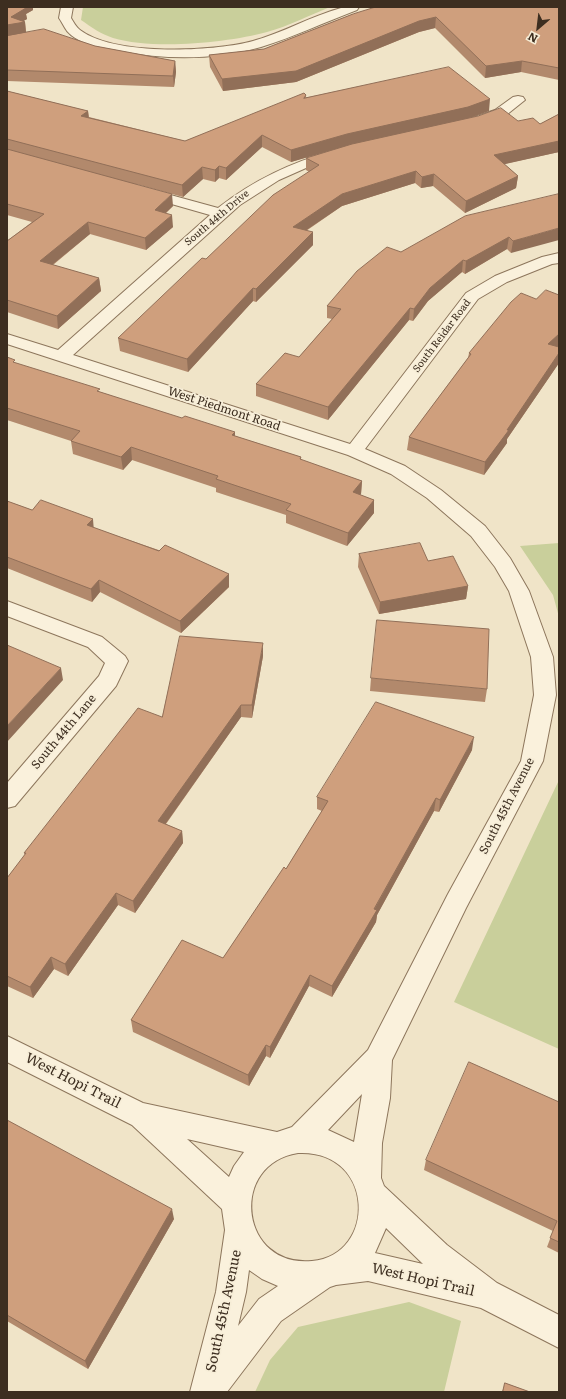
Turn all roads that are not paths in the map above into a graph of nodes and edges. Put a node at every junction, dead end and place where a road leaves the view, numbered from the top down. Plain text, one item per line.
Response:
1 (67, 7) edge
2 (353, 7) edge
3 (72, 29) junction
4 (57, 31) dead end
5 (518, 100) dead end
6 (463, 125) edge
7 (347, 151) edge
8 (129, 188) edge
9 (221, 213) junction
10 (559, 258) edge
11 (7, 339) edge
12 (61, 356) junction
13 (354, 451) junction
14 (434, 494) joint
15 (7, 608) edge
16 (7, 799) edge
17 (7, 1048) edge
18 (378, 1058) junction
19 (139, 1114) junction
20 (288, 1142) junction
21 (370, 1186) junction
22 (238, 1216) junction
23 (328, 1272) junction
24 (486, 1294) junction
25 (559, 1332) edge
26 (206, 1392) edge

1 - 3 street
2 - 3 street
3 - 4 street
5 - 6 street
7 - 9 street, South 44th Drive
8 - 9 street
9 - 12 street, South 44th Drive
10 - 13 street, South Reidar Road
11 - 12 street, West Piedmont Road
12 - 13 street, West Piedmont Road
13 - 14 street, West Piedmont Road
14 - 18 street, South 45th Avenue
15 - 16 street, South 44th Lane
17 - 19 street, West Hopi Trail
18 - 20 street, South 45th Avenue
18 - 21 street, South 45th Avenue
19 - 20 street, West Hopi Trail
19 - 22 street, West Hopi Trail
20 - 21 street, West Hopi Trail
20 - 22 street
21 - 23 street, West Hopi Trail
21 - 24 street, West Hopi Trail
22 - 23 street, West Hopi Trail
22 - 26 street, South 45th Avenue
23 - 24 street, West Hopi Trail
23 - 26 street, South 45th Avenue
24 - 25 street, West Hopi Trail

